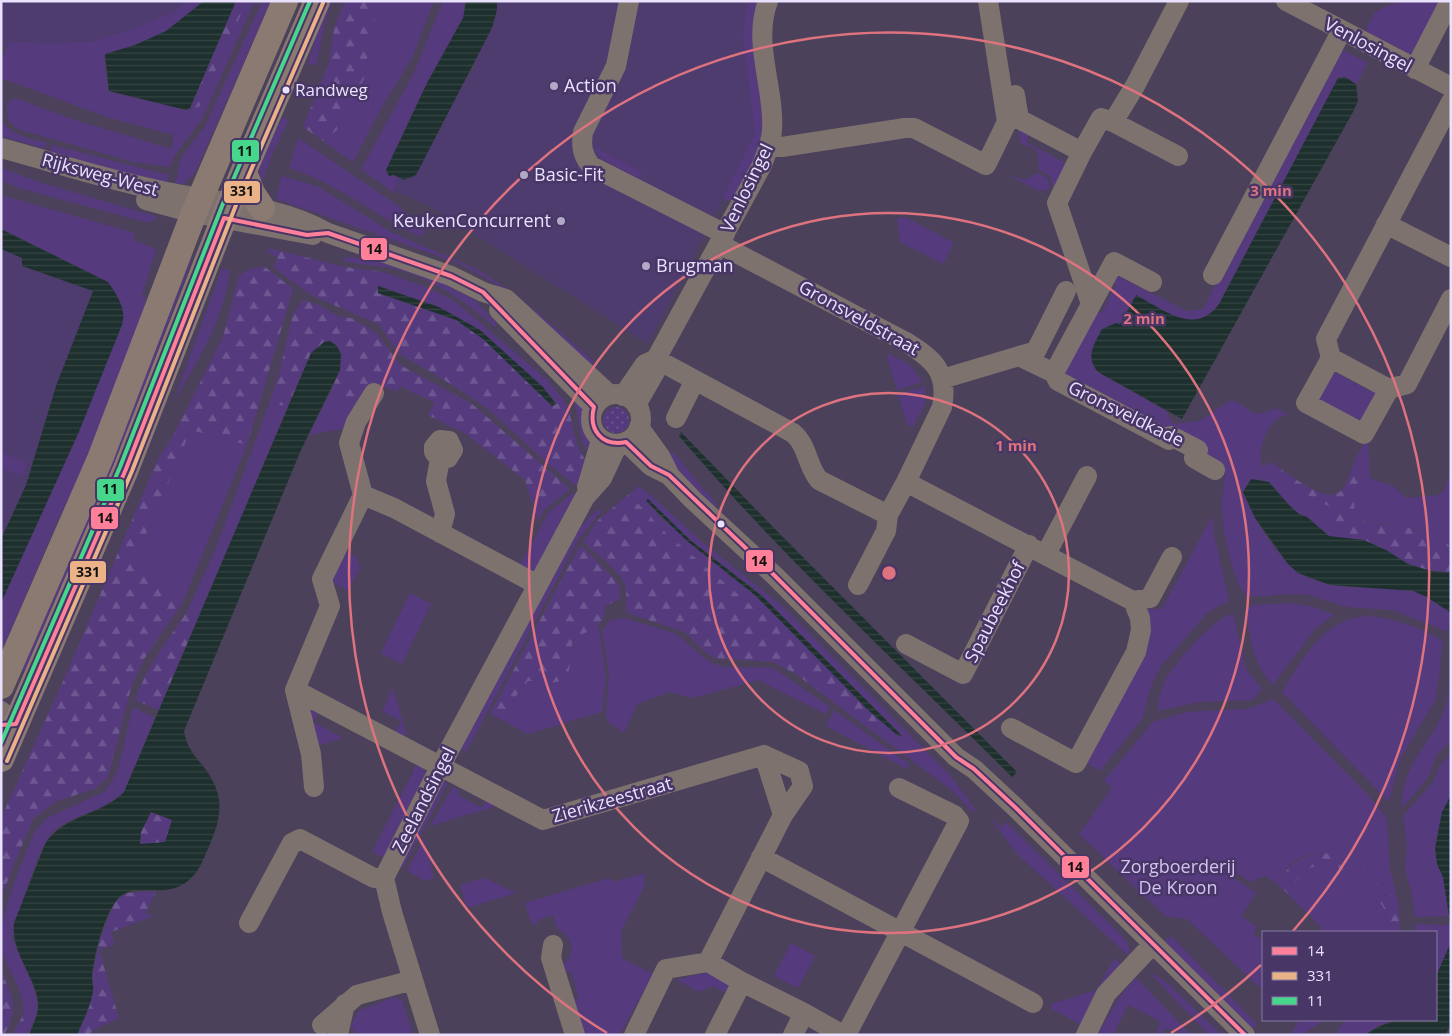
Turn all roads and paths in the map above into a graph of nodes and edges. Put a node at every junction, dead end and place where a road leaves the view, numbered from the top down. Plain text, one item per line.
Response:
1 (285, 1) edge
2 (317, 1) edge
3 (629, 1) edge
4 (768, 1) edge
5 (988, 1) edge
6 (1000, 1) edge
7 (1179, 1) edge
8 (1450, 1) edge
9 (1293, 3) edge
10 (1342, 30) junction
11 (1415, 69) junction
12 (1451, 87) edge
13 (1451, 102) edge
14 (1113, 122) junction
15 (769, 147) junction
16 (1, 148) edge
17 (1082, 152) junction
18 (1178, 156) dead end
19 (1, 161) edge
20 (244, 172) junction
21 (197, 206) junction
22 (262, 208) junction
23 (227, 211) junction
24 (1386, 224) junction
25 (328, 234) junction
26 (722, 239) junction
27 (1451, 257) edge
28 (1213, 275) dead end
29 (1152, 282) dead end
30 (1066, 292) dead end
31 (1451, 300) edge
32 (1091, 304) junction
33 (1019, 356) junction
34 (1331, 358) junction
35 (656, 359) junction
36 (1054, 373) junction
37 (942, 379) junction
38 (695, 380) junction
39 (1389, 389) junction
40 (374, 394) dead end
41 (616, 401) junction
42 (676, 418) dead end
43 (639, 427) junction
44 (615, 442) junction
45 (440, 458) dead end
46 (1215, 470) dead end
47 (669, 475) junction
48 (1087, 476) dead end
49 (906, 482) junction
50 (363, 495) junction
51 (888, 515) junction
52 (440, 533) junction
53 (1038, 550) junction
54 (1172, 557) dead end
55 (538, 586) junction
56 (858, 586) dead end
57 (1133, 601) junction
58 (906, 644) dead end
59 (1, 686) edge
60 (295, 690) junction
61 (6, 720) edge
62 (1010, 728) dead end
63 (764, 755) junction
64 (1, 759) edge
65 (440, 766) junction
66 (314, 787) dead end
67 (899, 788) dead end
68 (783, 815) junction
69 (761, 858) junction
70 (384, 878) junction
71 (249, 923) dead end
72 (900, 932) junction
73 (553, 945) dead end
74 (1149, 949) junction
75 (708, 962) junction
76 (412, 980) junction
77 (742, 982) junction
78 (1033, 1003) dead end
79 (804, 1013) junction
80 (330, 1030) edge
81 (430, 1035) edge
82 (575, 1035) edge
83 (634, 1035) edge
84 (715, 1035) edge
85 (793, 1035) edge
86 (844, 1035) edge
87 (1086, 1035) edge
88 (1229, 1035) edge
89 (1245, 1035) edge

1 - 21 main road
2 - 20 main road
3 - 26 street, Gronsveldstraat
4 - 15 street, Venlosingel
5 - 15 street
6 - 17 street
7 - 14 street
8 - 11 street
9 - 10 street, Venlosingel
10 - 11 street, Venlosingel
10 - 28 street
11 - 12 street, Venlosingel
13 - 24 street
14 - 17 street
14 - 18 street
15 - 26 street, Venlosingel
16 - 21 street, Rijksweg-West
17 - 32 street
19 - 21 street, Rijksweg-West
20 - 22 main road
20 - 23 main road
21 - 23 street
21 - 59 main road
22 - 23 street
22 - 25 street
23 - 25 street
23 - 61 main road
24 - 27 street
24 - 34 street
25 - 41 street
26 - 35 street, Venlosingel
26 - 37 street, Gronsveldstraat
29 - 32 street, Gronsveldkade
30 - 33 street
31 - 39 street
32 - 36 street, Gronsveldkade
33 - 36 street, Gronsveldkade
33 - 37 street
34 - 39 street
34 - 39 street
35 - 38 street
35 - 41 street, Venlosingel
36 - 46 street, Gronsveldkade
37 - 49 street
38 - 42 street
38 - 51 street
40 - 50 street
41 - 43 street
41 - 44 street
43 - 44 street, Zeelandsingel
43 - 47 street
44 - 47 street
44 - 55 street, Zeelandsingel
45 - 52 street
47 - 74 street
48 - 53 street
49 - 51 street
49 - 53 street
50 - 52 street
50 - 60 street
51 - 56 street
52 - 55 street
53 - 57 street
53 - 58 street, Spaubeekhof
54 - 57 street
55 - 65 street, Zeelandsingel
57 - 62 street
60 - 65 street, Zierikzeestraat
60 - 66 street
61 - 64 main road
63 - 65 street, Zierikzeestraat
63 - 68 street
63 - 68 street
65 - 70 street, Zeelandsingel
67 - 72 street
68 - 69 street
69 - 72 street
69 - 75 street
70 - 71 street
70 - 76 street
72 - 78 street
72 - 86 street
73 - 82 street
74 - 87 street
74 - 88 street
74 - 89 street
75 - 77 street
75 - 83 street
76 - 80 street
76 - 81 street
77 - 79 street
77 - 84 street
79 - 85 street
79 - 86 street

